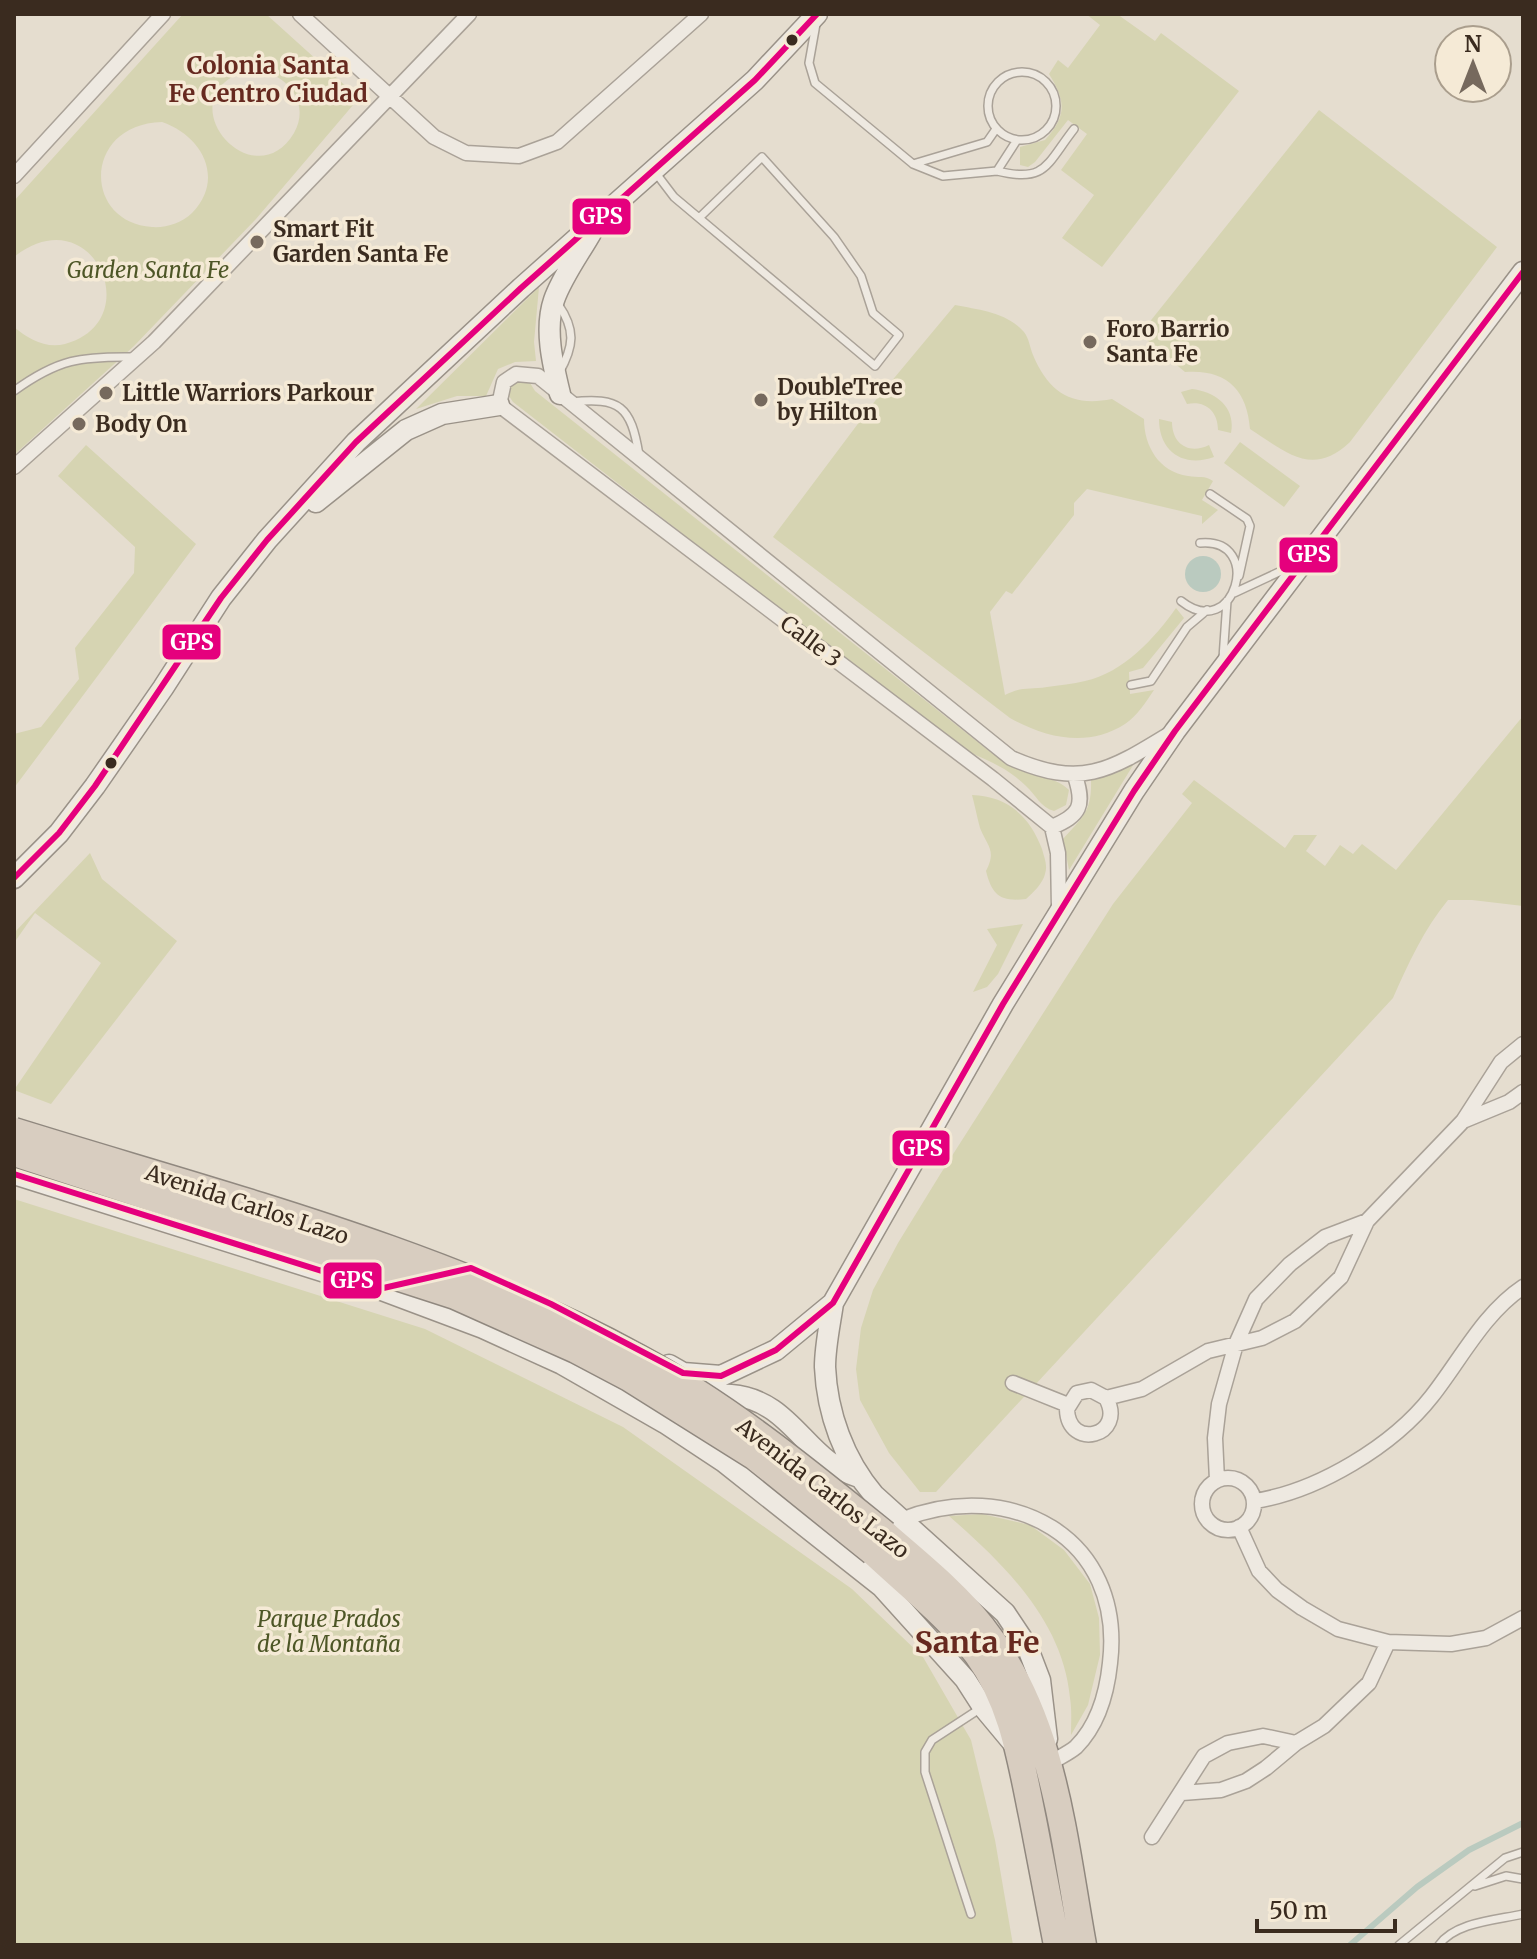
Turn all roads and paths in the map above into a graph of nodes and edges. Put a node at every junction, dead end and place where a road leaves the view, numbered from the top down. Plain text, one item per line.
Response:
1 (163, 14) edge
2 (300, 14) edge
3 (469, 14) edge
4 (701, 14) edge
5 (818, 14) edge
6 (390, 96) junction
7 (996, 129) junction
8 (1074, 129) dead end
9 (1017, 140) junction
10 (913, 164) junction
11 (654, 170) junction
12 (997, 171) junction
13 (14, 176) edge
14 (699, 218) junction
15 (599, 219) junction
16 (1523, 272) edge
17 (137, 357) junction
18 (14, 391) edge
19 (562, 392) junction
20 (499, 405) junction
21 (640, 459) junction
22 (14, 467) edge
23 (1210, 494) dead end
24 (267, 540) junction
25 (1200, 543) dead end
26 (1303, 561) junction
27 (1238, 582) junction
28 (1234, 593) junction
29 (1181, 601) dead end
30 (1227, 601) junction
31 (1207, 610) junction
32 (1222, 669) junction
33 (1131, 685) dead end
34 (1175, 731) junction
35 (1075, 776) junction
36 (1052, 827) junction
37 (14, 878) edge
38 (1059, 914) junction
39 (1523, 1044) edge
40 (1523, 1092) edge
41 (1463, 1121) junction
42 (14, 1123) edge
43 (14, 1131) edge
44 (14, 1153) edge
45 (14, 1174) edge
46 (1367, 1221) junction
47 (471, 1268) junction
48 (1523, 1287) edge
49 (379, 1289) junction
50 (833, 1303) junction
51 (1236, 1344) junction
52 (1013, 1383) dead end
53 (1106, 1398) junction
54 (1068, 1405) junction
55 (665, 1423) junction
56 (859, 1477) junction
57 (1217, 1480) junction
58 (1255, 1501) junction
59 (1239, 1527) junction
60 (886, 1535) junction
61 (1523, 1618) edge
62 (1388, 1642) junction
63 (983, 1707) junction
64 (1296, 1743) junction
65 (1019, 1750) junction
66 (1050, 1763) junction
67 (1182, 1793) junction
68 (1152, 1837) dead end
69 (1523, 1852) edge
70 (1523, 1879) edge
71 (1472, 1887) junction
72 (971, 1914) dead end
73 (1523, 1914) edge
74 (1057, 1945) edge
75 (1083, 1945) edge
76 (1399, 1945) edge
77 (1439, 1945) edge

1 - 13 street
2 - 6 street
3 - 6 street
4 - 6 street
5 - 10 lane
5 - 11 street
6 - 17 street
7 - 9 lane
7 - 9 lane
7 - 10 lane
8 - 12 lane
9 - 12 lane
10 - 12 lane
11 - 14 lane
11 - 15 street
14 - 14 lane
15 - 19 street
15 - 24 street
16 - 26 street
17 - 18 lane
17 - 22 street
19 - 20 street, Calle 3
19 - 21 street, Calle 3
19 - 21 lane
20 - 24 street
20 - 36 street, Calle 3
21 - 35 street, Calle 3
23 - 27 lane
24 - 37 street
25 - 27 lane
26 - 28 lane
26 - 32 street
27 - 28 lane
28 - 30 lane
29 - 31 lane
30 - 31 lane
30 - 32 lane
31 - 33 lane
32 - 34 street
34 - 35 street, Calle 3
34 - 38 street
35 - 36 street
36 - 38 street
38 - 50 street
39 - 41 street
40 - 41 street
41 - 46 street
42 - 47 street, Avenida Carlos Lazo
43 - 60 highway, Avenida Carlos Lazo, bridge
44 - 60 highway, Avenida Carlos Lazo, bridge
45 - 49 street, Avenida Carlos Lazo
46 - 51 street
46 - 51 street
47 - 49 street
47 - 50 street, Avenida Carlos Lazo
48 - 58 street
49 - 55 street, Avenida Carlos Lazo
50 - 56 street, Avenida Carlos Lazo
51 - 53 street
51 - 57 street
52 - 54 street
53 - 54 street
53 - 54 street
55 - 56 street
55 - 63 street, Avenida Carlos Lazo
56 - 60 street, Avenida Carlos Lazo
57 - 58 street
57 - 59 street
58 - 59 street
59 - 62 street
60 - 65 highway, Avenida Carlos Lazo
60 - 66 highway, Avenida Carlos Lazo
60 - 66 street
61 - 62 street
62 - 64 street
63 - 65 street, Avenida Carlos Lazo
63 - 72 lane
64 - 67 street
64 - 67 street
65 - 74 highway, Avenida Carlos Lazo
66 - 75 highway, Avenida Carlos Lazo
67 - 68 street
69 - 71 lane
70 - 71 lane
71 - 76 lane
73 - 77 lane

